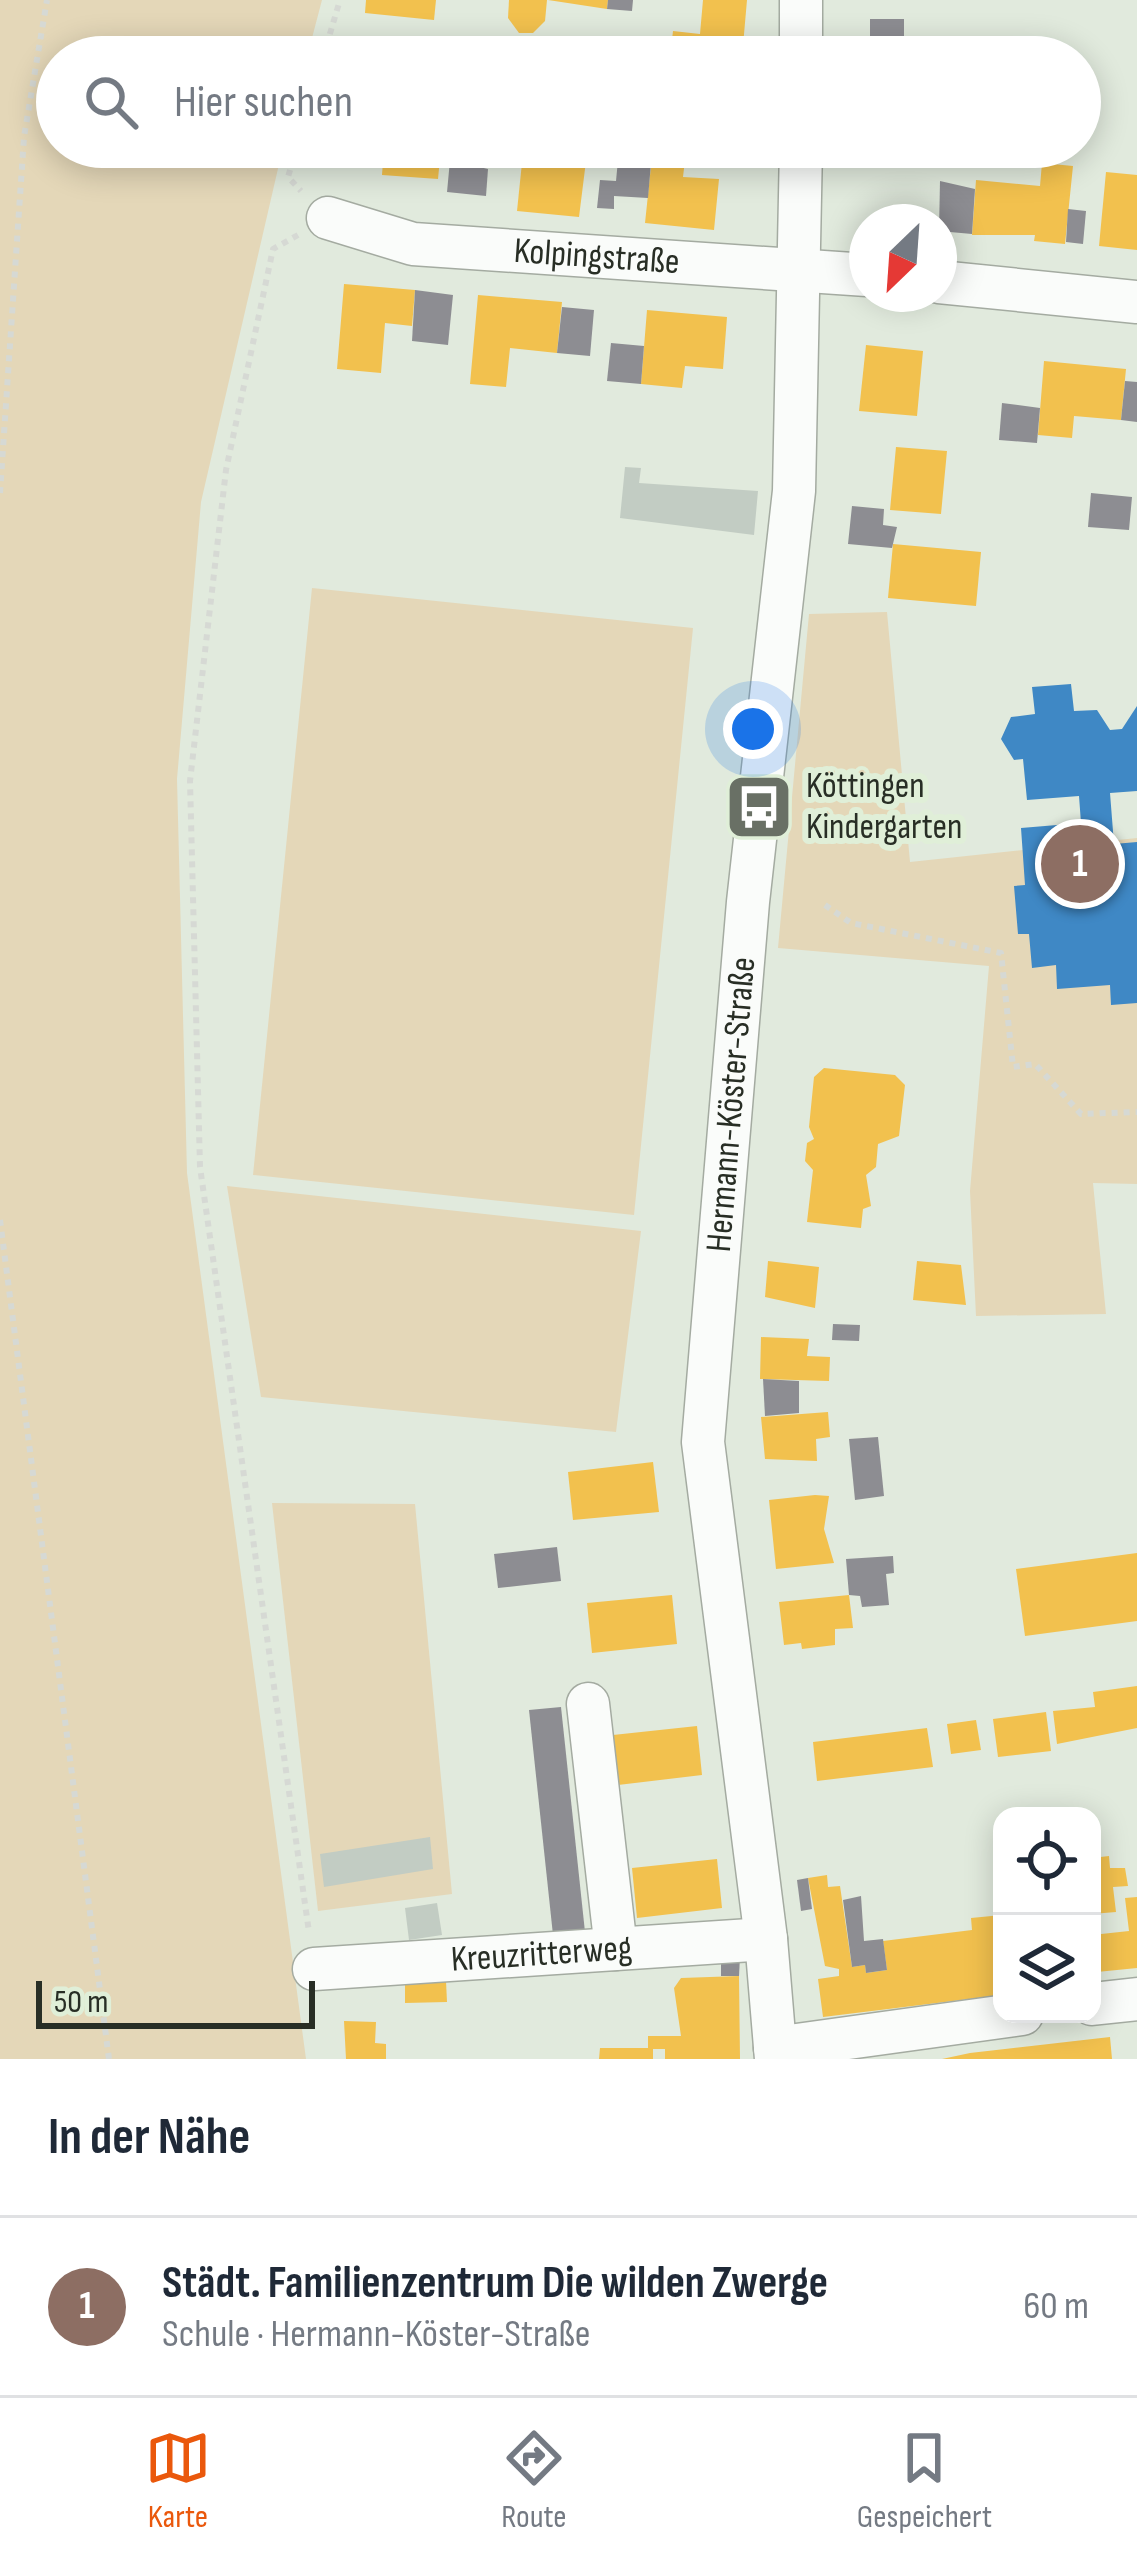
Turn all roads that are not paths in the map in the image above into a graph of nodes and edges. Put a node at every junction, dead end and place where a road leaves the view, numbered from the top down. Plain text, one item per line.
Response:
1 (800, 0) edge
2 (801, 36) edge
3 (801, 168) edge
4 (328, 218) road end
5 (801, 269) junction
6 (849, 273) edge
7 (957, 284) edge
8 (1137, 302) edge
9 (588, 1704) dead end
10 (766, 1939) junction
11 (616, 1949) junction
12 (314, 1969) road end
13 (1137, 2000) edge
14 (1101, 2003) edge
15 (993, 2019) edge
16 (776, 2054) edge

1 - 2 street
3 - 5 street, Hermann-Köster-Straße
4 - 5 street, Kolpingstraße
5 - 6 street, Kolpingstraße
5 - 10 street, Hermann-Köster-Straße
7 - 8 street
9 - 11 street
10 - 11 street, Kreuzritterweg
10 - 16 street, Hermann-Köster-Straße
11 - 12 street, Kreuzritterweg
13 - 14 street
15 - 16 street

